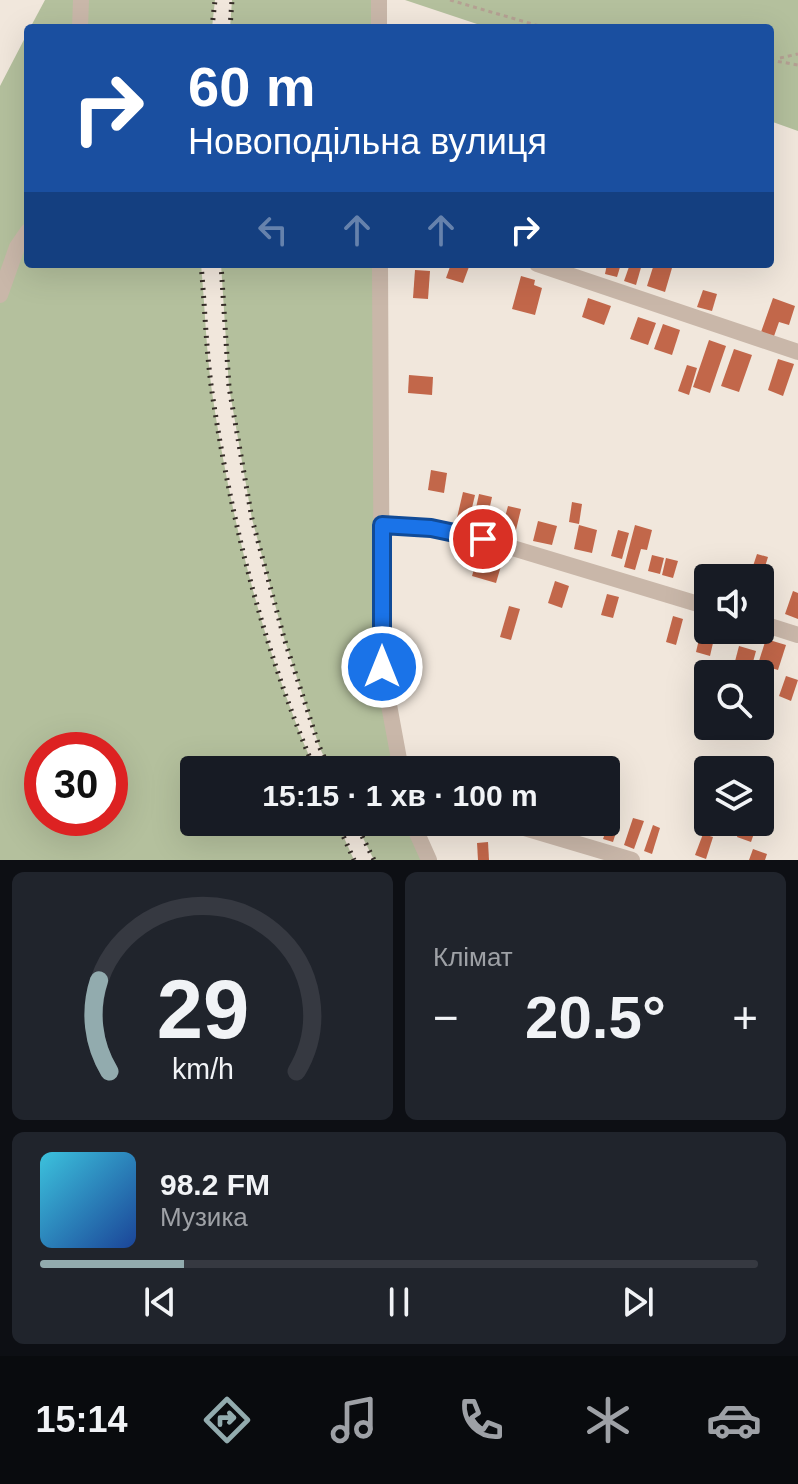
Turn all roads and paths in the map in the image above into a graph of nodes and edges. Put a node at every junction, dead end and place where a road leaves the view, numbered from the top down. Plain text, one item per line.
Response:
1 (81, 0) edge
2 (379, 0) edge
3 (450, 0) edge
4 (80, 24) edge
5 (379, 24) edge
6 (532, 24) edge
7 (798, 54) edge
8 (774, 59) edge
9 (777, 59) junction
10 (798, 65) edge
11 (24, 237) edge
12 (380, 268) edge
13 (549, 268) edge
14 (0, 295) edge
15 (798, 352) edge
16 (382, 525) junction
17 (694, 603) edge
18 (774, 627) edge
19 (798, 635) edge
20 (398, 756) edge
21 (418, 836) edge
22 (551, 836) edge
23 (429, 860) edge
24 (632, 860) edge

1 - 4 street
2 - 5 street
3 - 6 path
7 - 9 path
8 - 9 path
9 - 10 path
11 - 14 street
12 - 16 street
13 - 15 street
16 - 17 street
16 - 20 street
18 - 19 street
21 - 23 street
22 - 24 street

